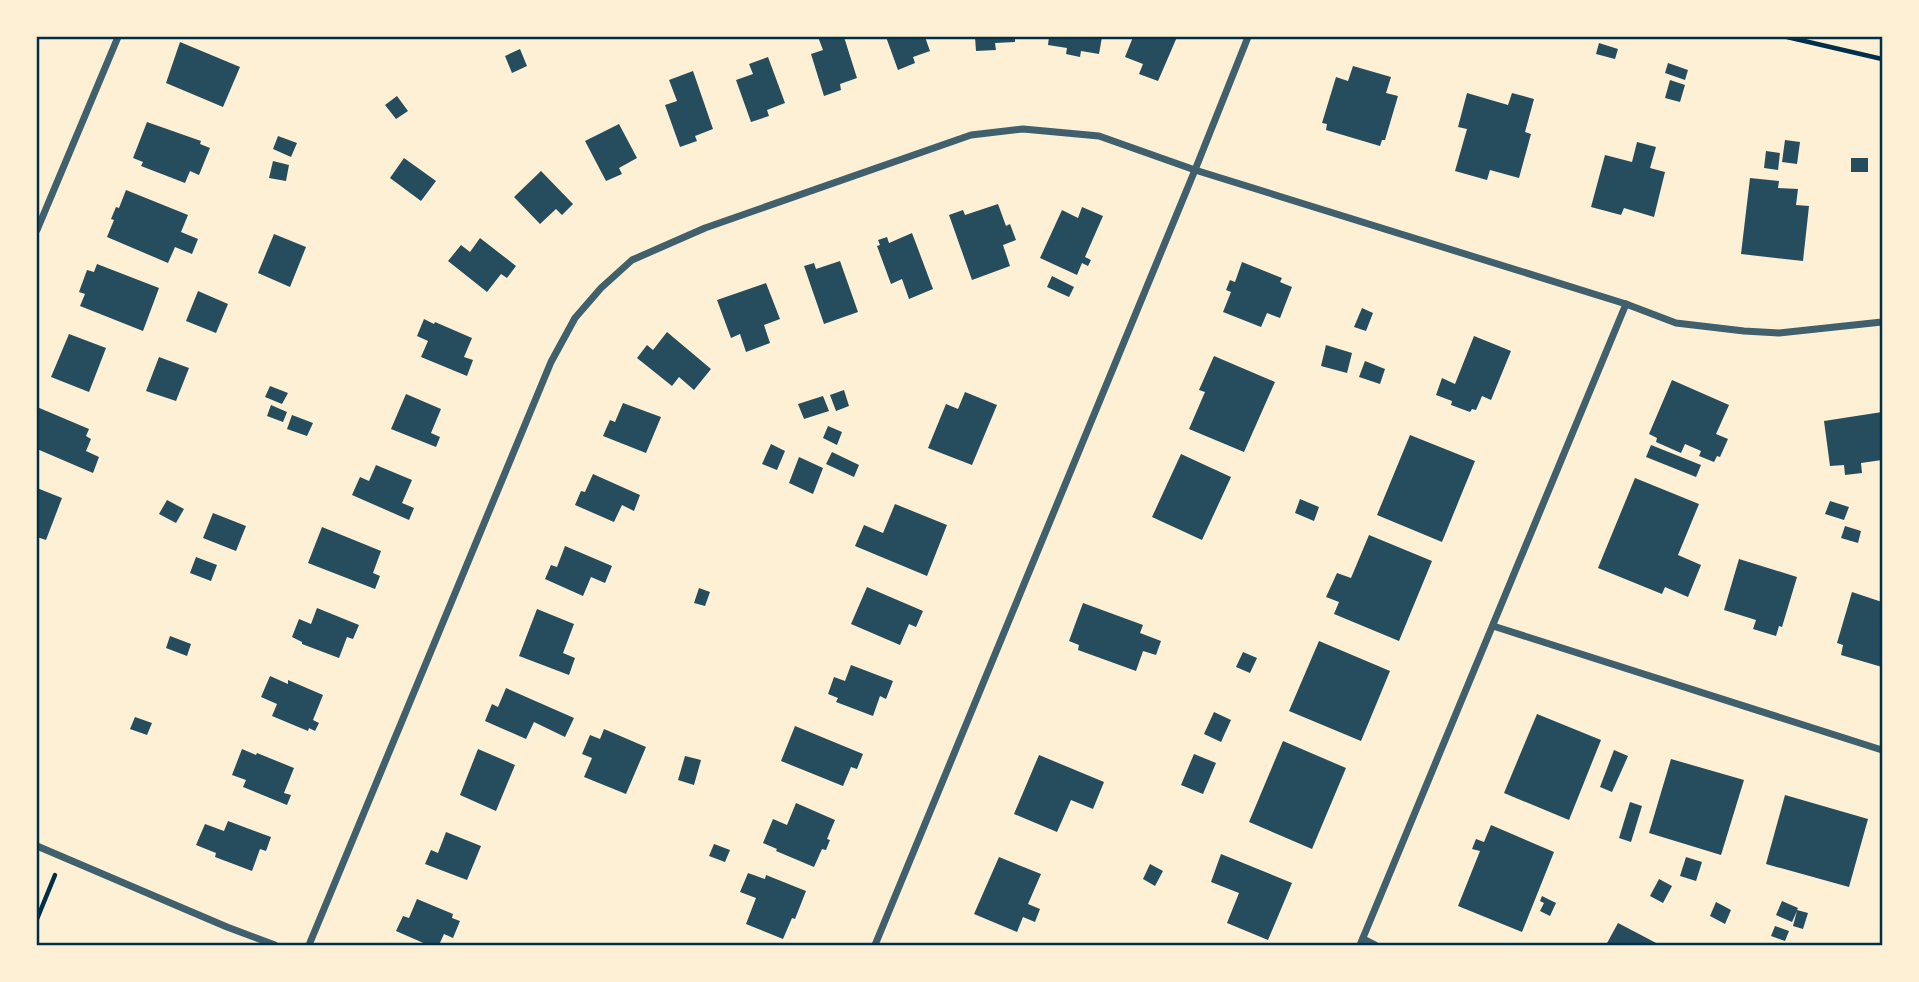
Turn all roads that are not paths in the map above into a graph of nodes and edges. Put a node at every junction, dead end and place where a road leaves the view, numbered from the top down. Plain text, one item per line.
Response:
1 (118, 37) edge
2 (1248, 37) edge
3 (1195, 170) junction
4 (37, 230) edge
5 (1626, 304) junction
6 (1882, 322) edge
7 (1493, 626) junction
8 (1882, 750) edge
9 (37, 846) edge
10 (1362, 942) edge
11 (275, 945) edge
12 (309, 945) edge
13 (875, 945) edge
14 (1376, 945) edge

1 - 4 street
2 - 3 street
3 - 5 street
3 - 12 street
3 - 13 street
5 - 6 street
5 - 7 street
7 - 8 street
7 - 10 street
9 - 11 street
10 - 14 street

